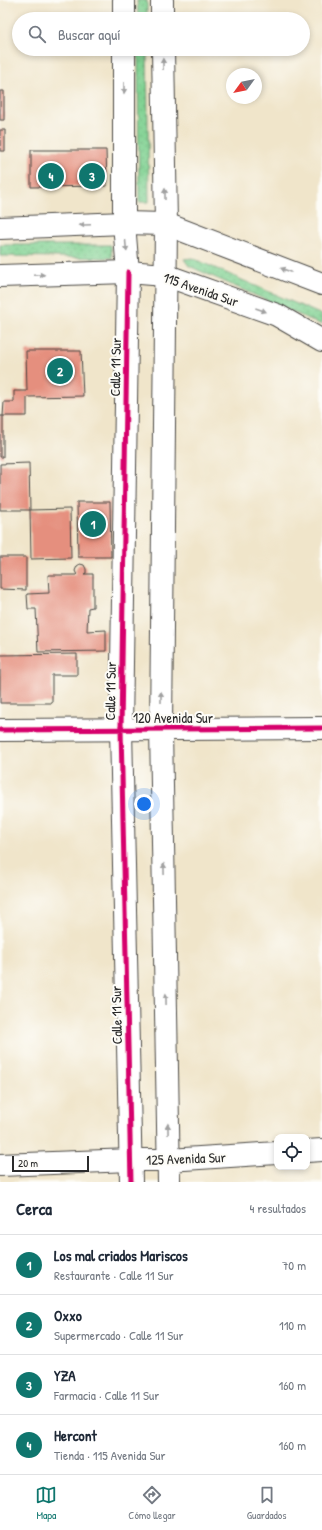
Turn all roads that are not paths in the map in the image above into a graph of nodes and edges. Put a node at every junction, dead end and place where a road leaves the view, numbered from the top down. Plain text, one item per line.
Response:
1 (124, 0) edge
2 (162, 0) edge
3 (124, 12) edge
4 (162, 12) edge
5 (124, 56) edge
6 (163, 56) edge
7 (124, 223) junction
8 (166, 224) junction
9 (0, 228) edge
10 (128, 272) junction
11 (165, 275) junction
12 (0, 276) edge
13 (322, 284) edge
14 (322, 341) edge
15 (322, 728) edge
16 (121, 729) junction
17 (161, 729) junction
18 (0, 730) edge
19 (322, 1150) edge
20 (310, 1151) edge
21 (274, 1153) edge
22 (131, 1160) junction
23 (169, 1160) junction
24 (0, 1165) edge
25 (130, 1182) edge
26 (169, 1182) edge

1 - 3 street
2 - 4 street
5 -> 7 street, Calle 11 Sur
8 -> 6 street
7 - 8 street
7 -> 9 street
7 -> 10 street, Calle 11 Sur
8 - 11 street
13 -> 8 street
10 - 11 street, 115 Avenida Sur
12 -> 10 street, 115 Avenida Sur
10 - 16 street, Calle 11 Sur
11 -> 14 street, 115 Avenida Sur
17 -> 11 street
15 - 17 street, 120 Avenida Sur
16 - 17 street, 120 Avenida Sur
16 - 18 street, 120 Avenida Sur
16 - 22 street, Calle 11 Sur
23 -> 17 street
19 - 20 street
21 - 23 street, 125 Avenida Sur
22 - 23 street, 125 Avenida Sur
22 - 24 street, 125 Avenida Sur
22 - 25 street, Calle 11 Sur
23 - 26 street

